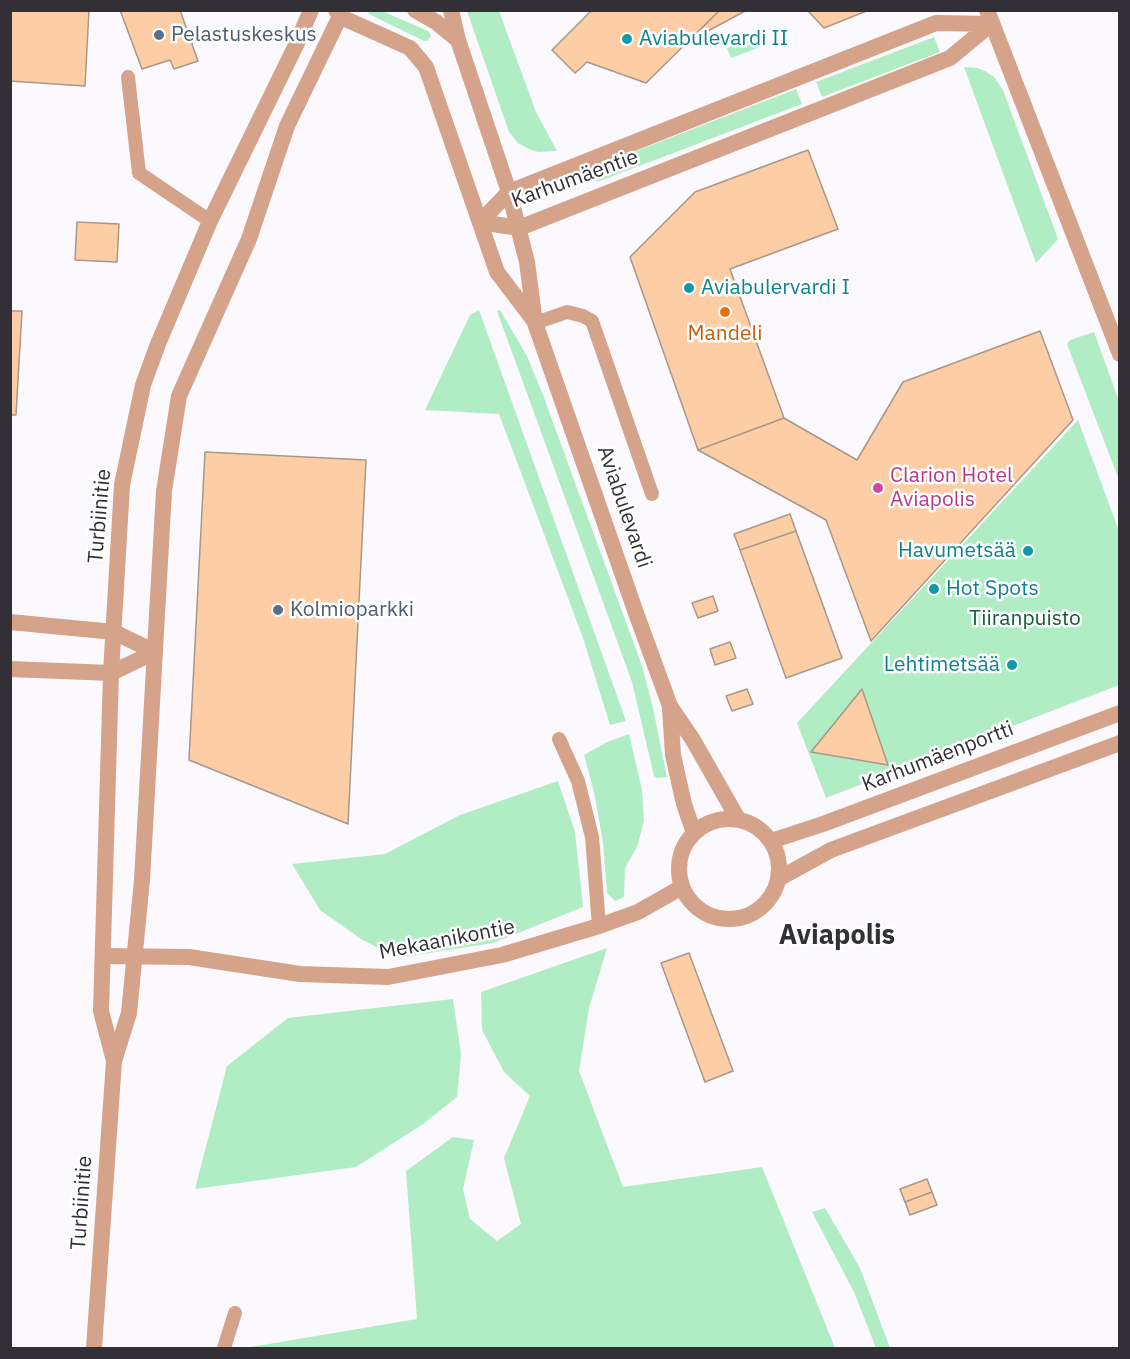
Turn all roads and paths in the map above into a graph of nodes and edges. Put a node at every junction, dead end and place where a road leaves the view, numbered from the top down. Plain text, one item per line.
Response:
1 (310, 10) edge
2 (415, 10) edge
3 (451, 10) edge
4 (340, 13) edge
5 (989, 17) edge
6 (458, 40) junction
7 (128, 77) dead end
8 (509, 192) junction
9 (210, 222) junction
10 (480, 222) junction
11 (519, 228) junction
12 (535, 323) junction
13 (1119, 354) edge
14 (652, 494) dead end
15 (10, 622) edge
16 (114, 632) junction
17 (155, 652) junction
18 (10, 669) edge
19 (111, 673) junction
20 (670, 706) junction
21 (1119, 713) edge
22 (559, 739) dead end
23 (1119, 743) edge
24 (738, 819) junction
25 (694, 833) junction
26 (771, 841) junction
27 (778, 879) junction
28 (682, 887) junction
29 (599, 926) junction
30 (135, 955) junction
31 (103, 956) junction
32 (114, 1061) junction
33 (235, 1313) dead end
34 (94, 1348) edge
35 (224, 1348) edge

1 - 9 street, Turbiinitie
2 - 6 street
3 - 6 street, Aviabulevardi
4 - 10 street, Aviabulevardi
4 - 17 street, Turbiinitie
5 - 8 street, Karhumäentie
5 - 11 street, Karhumäentie
5 - 13 street
6 - 8 street, Aviabulevardi
7 - 9 lane
8 - 10 street, Karhumäentie
8 - 11 street, Aviabulevardi
9 - 16 street, Turbiinitie
10 - 11 street, Karhumäentie
10 - 12 street, Aviabulevardi
11 - 12 street, Aviabulevardi
12 - 14 lane
12 - 20 street, Aviabulevardi
15 - 16 street
16 - 17 street
16 - 19 street, Turbiinitie
17 - 19 street
17 - 30 street, Turbiinitie
18 - 19 street
19 - 31 street, Turbiinitie
20 - 24 street, Aviabulevardi
20 - 25 street, Aviabulevardi
21 - 26 street, Karhumäenportti
22 - 29 lane
23 - 27 street
24 - 25 street
24 - 26 street
25 - 28 street
26 - 27 street
27 - 28 street
28 - 29 street, Mekaanikontie
29 - 30 street, Mekaanikontie
30 - 31 street, Mekaanikontie
30 - 32 street, Turbiinitie
31 - 32 street, Turbiinitie
32 - 34 street, Turbiinitie
33 - 35 lane

